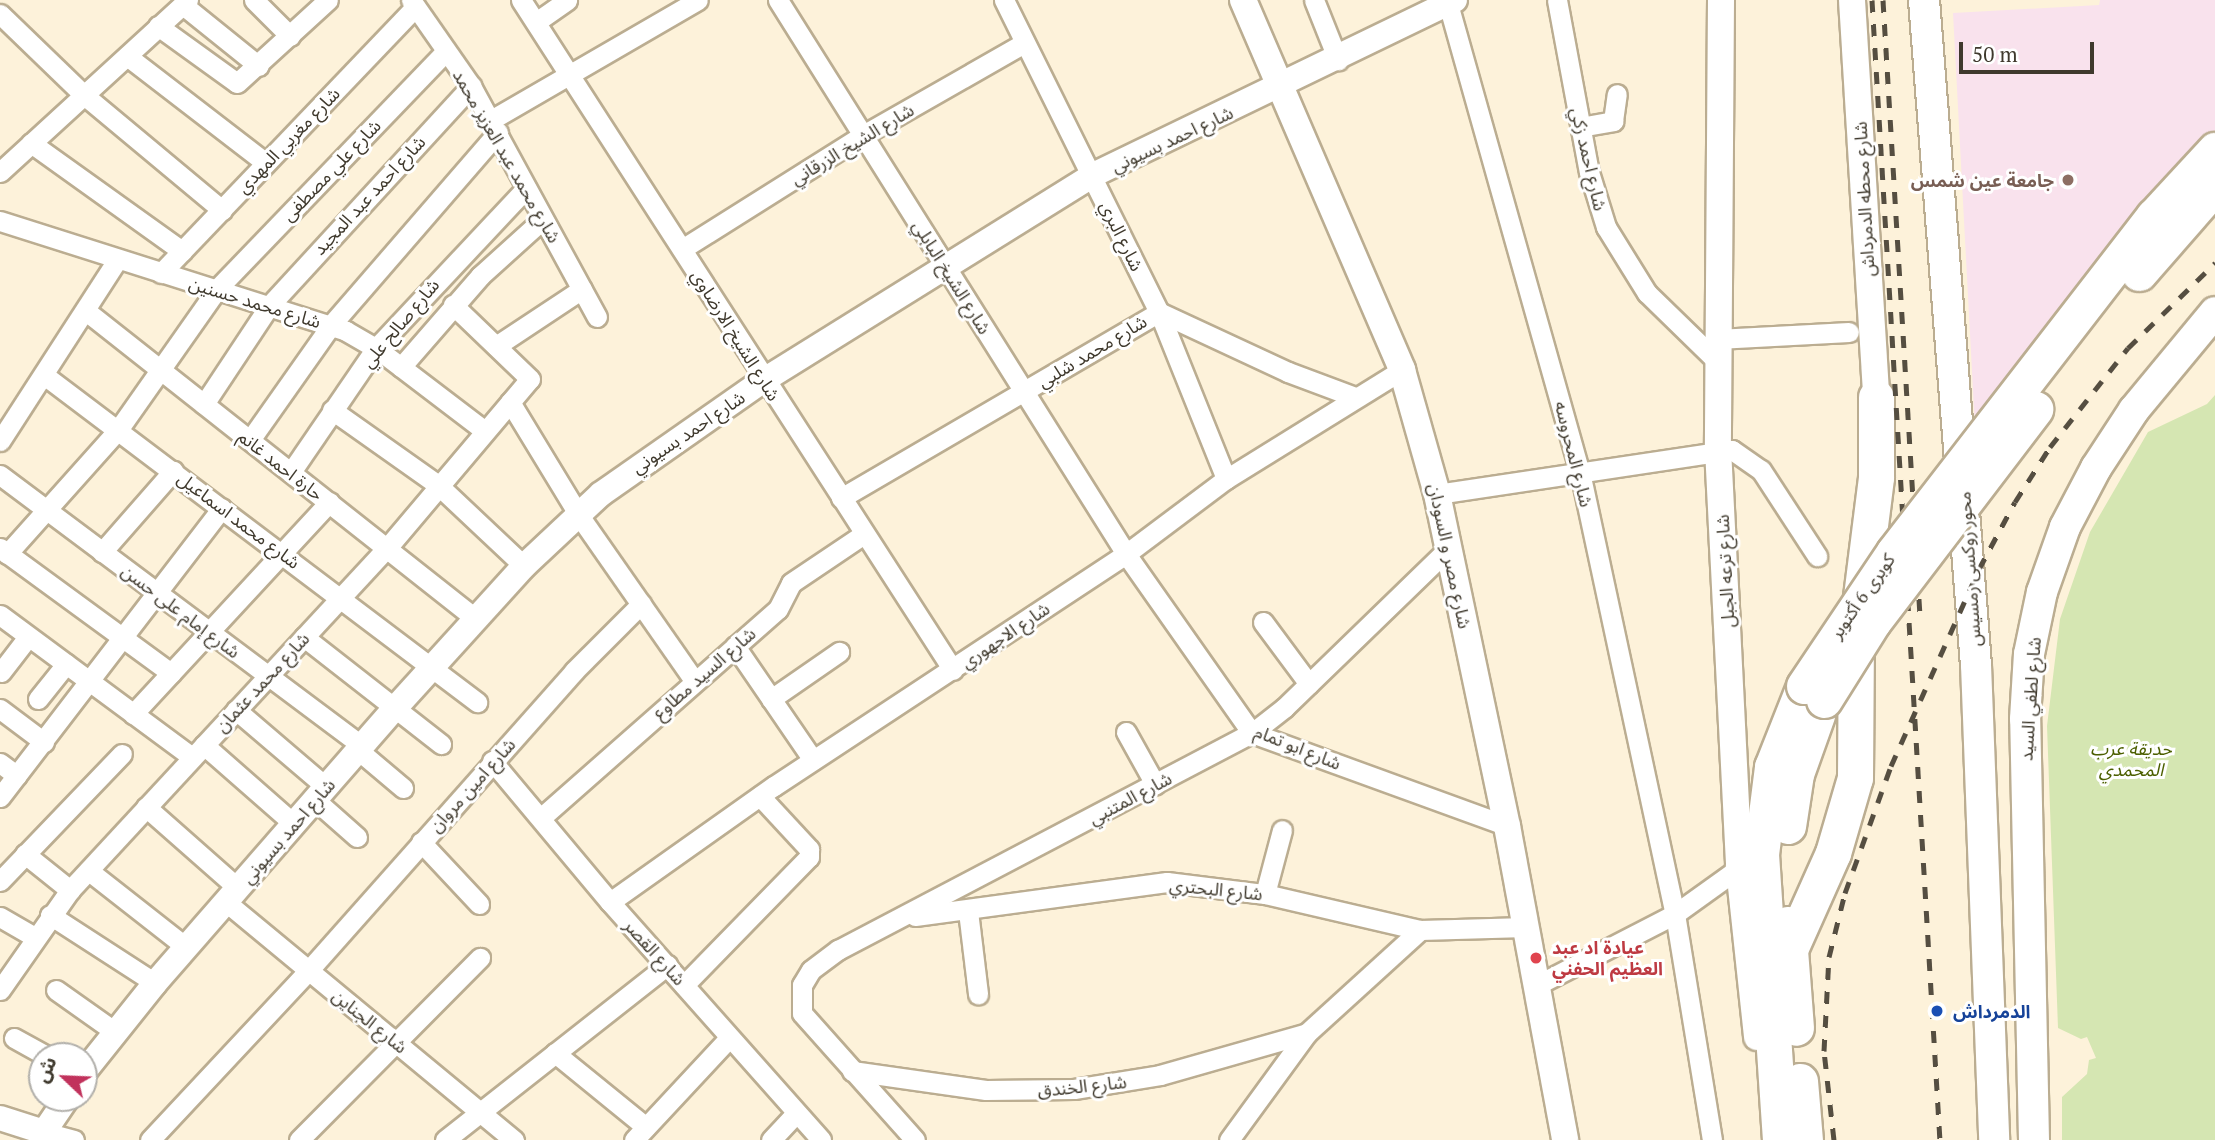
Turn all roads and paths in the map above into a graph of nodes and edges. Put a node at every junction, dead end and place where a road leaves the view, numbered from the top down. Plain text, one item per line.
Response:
1 (254, 0) edge
2 (328, 0) edge
3 (520, 0) edge
4 (567, 0) edge
5 (698, 0) edge
6 (778, 0) edge
7 (1004, 0) edge
8 (1243, 0) edge
9 (1314, 0) edge
10 (1556, 0) edge
11 (1721, 0) edge
12 (1852, 0) edge
13 (1924, 0) edge
14 (1450, 1) edge
15 (185, 2) edge
16 (413, 3) edge
17 (0, 14) edge
18 (536, 22) junction
19 (158, 26) junction
20 (290, 36) junction
21 (1024, 43) junction
22 (445, 52) junction
23 (127, 56) junction
24 (1338, 60) junction
25 (259, 66) junction
26 (571, 74) junction
27 (471, 86) junction
28 (1284, 86) junction
29 (1617, 94) dead end
30 (84, 95) junction
31 (494, 126) junction
32 (1580, 127) junction
33 (863, 135) junction
34 (31, 144) junction
35 (2215, 150) edge
36 (266, 163) junction
37 (2, 165) edge
38 (1093, 175) junction
39 (2215, 186) edge
40 (526, 188) junction
41 (222, 210) junction
42 (543, 219) junction
43 (0, 221) edge
44 (682, 249) junction
45 (182, 251) junction
46 (117, 260) junction
47 (945, 266) junction
48 (161, 273) junction
49 (216, 289) junction
50 (582, 289) junction
51 (453, 305) junction
52 (269, 306) junction
53 (86, 310) junction
54 (1158, 312) junction
55 (2215, 312) edge
56 (597, 317) dead end
57 (331, 326) junction
58 (1849, 332) dead end
59 (496, 346) junction
60 (376, 348) junction
61 (1717, 350) junction
62 (401, 367) junction
63 (162, 370) junction
64 (1402, 370) junction
65 (44, 375) junction
66 (764, 380) junction
67 (1023, 392) junction
68 (1354, 397) junction
69 (1876, 397) joint
70 (510, 402) junction
71 (204, 404) junction
72 (331, 410) junction
73 (118, 430) junction
74 (485, 431) junction
75 (250, 440) junction
76 (0, 441) edge
77 (1718, 449) junction
78 (173, 471) junction
79 (291, 472) junction
80 (1580, 472) junction
81 (0, 475) edge
82 (1226, 479) junction
83 (438, 485) junction
84 (1437, 494) junction
85 (841, 498) junction
86 (329, 502) junction
87 (222, 508) junction
88 (47, 510) junction
89 (578, 514) junction
90 (864, 534) junction
91 (387, 548) junction
92 (1449, 548) junction
93 (4, 551) edge
94 (102, 552) junction
95 (282, 553) junction
96 (1126, 554) junction
97 (1817, 556) dead end
98 (524, 566) junction
99 (158, 593) junction
100 (341, 597) junction
101 (641, 604) junction
102 (0, 615) edge
103 (477, 619) junction
104 (1263, 622) dead end
105 (209, 632) junction
106 (29, 637) junction
107 (304, 637) junction
108 (124, 639) junction
109 (735, 646) junction
110 (839, 652) dead end
111 (66, 664) junction
112 (434, 666) junction
113 (953, 670) junction
114 (1, 672) edge
115 (171, 673) junction
116 (268, 676) junction
117 (694, 680) junction
118 (91, 683) junction
119 (1309, 684) junction
120 (38, 699) dead end
121 (771, 699) junction
122 (477, 702) dead end
123 (397, 706) junction
124 (0, 709) edge
125 (236, 710) junction
126 (133, 714) junction
127 (1126, 732) dead end
128 (1252, 733) junction
129 (44, 742) junction
130 (441, 744) dead end
131 (360, 748) junction
132 (198, 751) junction
133 (122, 754) dead end
134 (813, 760) junction
135 (492, 761) junction
136 (0, 763) edge
137 (17, 776) junction
138 (1155, 784) junction
139 (403, 788) dead end
140 (320, 793) junction
141 (760, 796) junction
142 (0, 797) edge
143 (146, 807) junction
144 (543, 816) junction
145 (293, 824) junction
146 (1507, 827) junction
147 (1282, 830) dead end
148 (357, 837) dead end
149 (421, 842) junction
150 (25, 854) junction
151 (1739, 868) junction
152 (89, 871) junction
153 (0, 881) edge
154 (70, 890) junction
155 (1265, 894) junction
156 (232, 895) junction
157 (610, 902) junction
158 (479, 904) dead end
159 (968, 911) junction
160 (1675, 914) junction
161 (50, 915) junction
162 (0, 917) edge
163 (904, 917) junction
164 (1526, 927) junction
165 (1420, 930) junction
166 (34, 937) junction
167 (186, 947) junction
168 (1791, 947) junction
169 (480, 958) dead end
170 (667, 965) junction
171 (309, 971) junction
172 (155, 983) junction
173 (684, 985) junction
174 (1537, 985) junction
175 (0, 990) edge
176 (56, 990) dead end
177 (978, 994) dead end
178 (114, 1031) junction
179 (1307, 1034) junction
180 (14, 1038) dead end
181 (729, 1038) junction
182 (395, 1043) junction
183 (28, 1046) edge
184 (98, 1053) edge
185 (555, 1053) junction
186 (852, 1070) junction
187 (484, 1111) junction
188 (57, 1112) edge
189 (794, 1114) junction
190 (0, 1118) edge
191 (44, 1132) junction
192 (640, 1134) edge
193 (74, 1140) edge
194 (150, 1140) edge
195 (299, 1140) edge
196 (445, 1140) edge
197 (514, 1140) edge
198 (771, 1140) edge
199 (821, 1140) edge
200 (915, 1140) edge
201 (1229, 1140) edge
202 (1565, 1140) edge
203 (1712, 1140) edge
204 (1768, 1140) edge
205 (1780, 1140) edge
206 (1805, 1140) edge
207 (1994, 1140) edge
208 (2034, 1140) edge

1 - 20 street
2 - 20 street
3 - 18 street, شارع الشيخ الارضاوي
4 - 18 street
5 - 26 street
6 - 33 street, شارع الشيخ البابلي
7 - 21 street, شارع البري
8 - 28 main road, شارع مصر و السودان
9 - 24 street
10 - 32 street, شارع احمد زكي
11 - 61 main road, شارع ترعه الجبل
12 - 69 main road, شارع محطه الدمرداش
13 - 207 main road, محور روكسى رمسيس
14 - 24 street, شارع احمد بسيوني
14 - 80 street, شارع المحروسه
15 - 19 street
15 - 25 street
16 - 22 street, شارع محمد عبد العزيز محمد
16 - 36 street, شارع مغربي المهدي
17 - 30 street
18 - 26 street, شارع الشيخ الارضاوي
19 - 23 street
19 - 25 street
20 - 25 street
21 - 33 street, شارع الشيخ الزرقاني
21 - 38 street, شارع البري
22 - 27 street, شارع محمد عبد العزيز محمد
22 - 49 street, شارع علي مصطفى
23 - 30 street
23 - 36 street
24 - 28 street, شارع احمد بسيوني
26 - 31 street
26 - 44 street, شارع الشيخ الارضاوي
27 - 31 street, شارع محمد عبد العزيز محمد
27 - 52 street, شارع احمد عبد المجيد
28 - 38 street, شارع احمد بسيوني
28 - 64 main road, شارع مصر و السودان
29 - 32 street
30 - 34 street
30 - 41 street
31 - 40 street, شارع محمد عبد العزيز محمد
31 - 57 street
32 - 61 street, شارع احمد زكي
33 - 44 street, شارع الشيخ الزرقاني
33 - 47 street, شارع الشيخ البابلي
34 - 37 street
34 - 45 street
35 - 205 highway, كوبرى 6 أكتوبر, bridge
36 - 41 street, شارع مغربي المهدي
38 - 47 street, شارع احمد بسيوني
38 - 54 street, شارع البري
39 - 168 highway, كوبرى 6 أكتوبر, bridge
40 - 42 street, شارع محمد عبد العزيز محمد
40 - 60 street, شارع صالح علي
41 - 45 street, شارع مغربي المهدي
42 - 50 street, شارع محمد عبد العزيز محمد
42 - 51 street
43 - 46 street, شارع محمد حسنين
44 - 66 street, شارع الشيخ الارضاوي
45 - 48 street, شارع مغربي المهدي
46 - 48 street, شارع محمد حسنين
46 - 53 street
47 - 66 street, شارع احمد بسيوني
47 - 67 street, شارع الشيخ البابلي
48 - 49 street, شارع محمد حسنين
49 - 52 street, شارع محمد حسنين
49 - 63 street, شارع علي مصطفى
50 - 56 street, شارع محمد عبد العزيز محمد
50 - 59 street
51 - 59 street
51 - 62 street
52 - 57 street, شارع محمد حسنين
52 - 71 street, شارع احمد عبد المجيد
53 - 63 street, حارة احمد غانم
53 - 65 street
54 - 67 street, شارع محمد شلبي
54 - 68 street, شارع محمد شلبي
54 - 82 street, شارع البري
55 - 208 main road, شارع لطفي السيد
57 - 60 street, شارع محمد حسنين
57 - 75 street
58 - 61 street
59 - 70 street, شارع محمد عثمان
60 - 62 street, شارع محمد حسنين
60 - 72 street, شارع صالح علي
61 - 77 main road, شارع ترعه الجبل
62 - 74 street, شارع محمد حسنين
63 - 71 street, حارة احمد غانم
63 - 73 street, شارع علي مصطفى
64 - 68 street, شارع الاجهوري
64 - 84 main road, شارع مصر و السودان
65 - 73 street, شارع محمد اسماعيل
65 - 76 street
66 - 85 street, شارع الشيخ الارضاوي
66 - 89 street, شارع احمد بسيوني
67 - 85 street, شارع محمد شلبي
67 - 96 street, شارع الشيخ البابلي
68 - 82 street, شارع الاجهوري
69 - 168 highway, bridge
70 - 74 street, شارع محمد عثمان
70 - 89 street
71 - 75 street, حارة احمد غانم
72 - 79 street, شارع صالح علي
72 - 83 street
73 - 78 street, شارع محمد اسماعيل
73 - 88 street, شارع علي مصطفى
74 - 83 street, شارع محمد عثمان
75 - 79 street, حارة احمد غانم
77 - 80 street
77 - 97 street
77 - 151 main road, شارع ترعه الجبل
78 - 87 street, شارع محمد اسماعيل
78 - 94 street
79 - 86 street, حارة احمد غانم
80 - 84 street
80 - 160 street, شارع المحروسه
81 - 88 street, شارع إمام على حسن
82 - 96 street, شارع الاجهوري
83 - 91 street, شارع محمد عثمان
83 - 98 street
84 - 92 main road, شارع مصر و السودان
85 - 90 street, شارع الشيخ الارضاوي
86 - 91 street, حارة احمد غانم
86 - 95 street
87 - 95 street, شارع محمد اسماعيل
87 - 99 street
88 - 93 street, شارع علي مصطفى
88 - 94 street, شارع إمام على حسن
89 - 98 street, شارع احمد بسيوني
89 - 101 street
90 - 109 street, شارع السيد مطاوع
90 - 113 street, شارع الشيخ الارضاوي
91 - 100 street, شارع محمد عثمان
91 - 103 street, حارة احمد غانم
92 - 119 street, شارع المتنبي
92 - 146 main road, شارع مصر و السودان
93 - 108 street
94 - 99 street, شارع إمام على حسن
95 - 100 street, شارع محمد اسماعيل
95 - 105 street
96 - 113 street, شارع الاجهوري
96 - 128 street, شارع ابو تمام
98 - 103 street, شارع احمد بسيوني
99 - 105 street, شارع إمام على حسن
99 - 108 street
100 - 107 street, شارع محمد عثمان
100 - 112 street, شارع محمد اسماعيل
101 - 117 street
101 - 135 street, شارع امين مروان
102 - 106 street
103 - 112 street, شارع احمد بسيوني
104 - 119 street
105 - 115 street
105 - 116 street, شارع إمام على حسن
106 - 111 street
106 - 114 street
107 - 116 street, شارع محمد عثمان
107 - 123 street
108 - 115 street
108 - 118 street
109 - 117 street, شارع السيد مطاوع
109 - 121 street
110 - 121 street
111 - 118 street
111 - 120 street
112 - 122 street, شارع محمد اسماعيل
112 - 123 street, شارع احمد بسيوني
113 - 134 street, شارع الاجهوري
115 - 126 street
116 - 125 street, شارع محمد عثمان
116 - 131 street, شارع إمام على حسن
117 - 144 street, شارع السيد مطاوع
118 - 126 street
118 - 129 street
119 - 128 street, شارع المتنبي
121 - 134 street
123 - 130 street
123 - 131 street, شارع احمد بسيوني
124 - 129 street
125 - 132 street, شارع محمد عثمان
125 - 140 street
126 - 132 street
127 - 138 street
128 - 138 street, شارع المتنبي
128 - 146 street, شارع ابو تمام
129 - 137 street
131 - 139 street, شارع إمام على حسن
131 - 140 street, شارع احمد بسيوني
132 - 143 street, شارع محمد عثمان
132 - 145 street
133 - 150 street
134 - 141 street, شارع الاجهوري
135 - 144 street, شارع القصر
135 - 149 street, شارع امين مروان
136 - 137 street
137 - 142 street
138 - 163 street, شارع المتنبي
140 - 145 street, شارع احمد بسيوني
140 - 148 street
141 - 157 street, شارع الاجهوري
141 - 173 street
143 - 152 street, شارع محمد عثمان
143 - 156 street, شارع الجناين
144 - 157 street, شارع القصر
145 - 156 street, شارع احمد بسيوني
146 - 164 main road, شارع مصر و السودان
147 - 155 street
149 - 158 street
149 - 171 street, شارع امين مروان
150 - 153 street
150 - 154 street
151 - 160 street
151 - 204 main road, شارع ترعه الجبل
152 - 154 street, شارع محمد عثمان
152 - 167 street
154 - 161 street, شارع محمد عثمان
155 - 159 street, شارع البحتري
155 - 165 street, شارع البحتري
156 - 167 street, شارع احمد بسيوني
156 - 171 street, شارع الجناين
157 - 170 street, شارع القصر
159 - 163 street, شارع البحتري
159 - 177 street
160 - 174 street
160 - 203 street, شارع المحروسه
161 - 166 street, شارع محمد عثمان
161 - 172 street
162 - 166 street
163 - 186 street, شارع المتنبي
164 - 165 street, شارع البحتري
164 - 174 main road, شارع مصر و السودان
165 - 179 street
166 - 175 street, شارع محمد عثمان
167 - 172 street, شارع احمد بسيوني
168 - 206 highway, كوبرى 6 أكتوبر
169 - 182 street
170 - 173 street, شارع القصر
170 - 185 street
171 - 182 street, شارع الجناين
171 - 194 street, شارع امين مروان
172 - 178 street, شارع احمد بسيوني
173 - 181 street, شارع القصر
174 - 202 main road, شارع مصر و السودان
176 - 178 street
178 - 184 street, شارع احمد بسيوني
179 - 186 street, شارع الخندق
179 - 201 street
180 - 183 street
181 - 189 street, شارع القصر
181 - 192 street
182 - 187 street, شارع الجناين
182 - 195 street
185 - 187 street
185 - 192 street
186 - 200 street
187 - 196 street
187 - 197 street, شارع الجناين
188 - 191 street
189 - 198 street
189 - 199 street, شارع القصر
190 - 191 street
191 - 193 street

